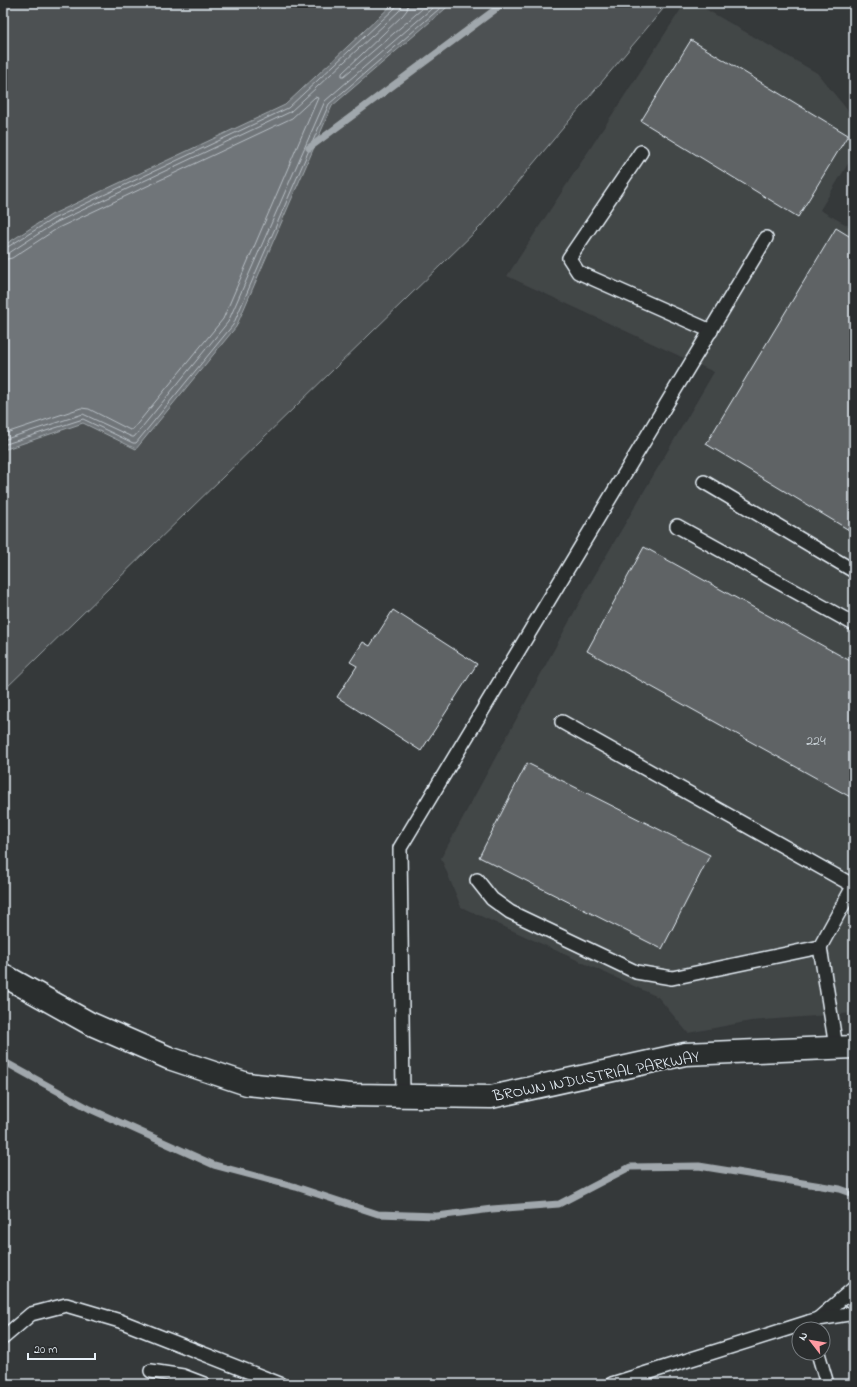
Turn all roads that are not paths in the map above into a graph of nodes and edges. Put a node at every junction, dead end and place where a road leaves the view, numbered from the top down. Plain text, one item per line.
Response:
1 (641, 152) dead end
2 (766, 238) dead end
3 (711, 331) junction
4 (704, 482) dead end
5 (677, 526) dead end
6 (854, 571) edge
7 (854, 624) edge
8 (562, 722) dead end
9 (477, 880) dead end
10 (854, 885) edge
11 (820, 947) junction
12 (3, 975) edge
13 (845, 1047) edge
14 (403, 1096) junction
15 (854, 1288) edge
16 (854, 1313) edge
17 (815, 1321) edge
18 (821, 1321) edge
19 (791, 1330) edge
20 (3, 1338) edge
21 (820, 1361) edge
22 (151, 1370) dead end
23 (204, 1384) edge
24 (280, 1384) edge
25 (612, 1384) edge
26 (827, 1384) edge

1 - 3 lane
2 - 3 lane
3 - 14 lane
4 - 6 lane
5 - 7 lane
8 - 10 lane
9 - 11 lane
10 - 11 lane
11 - 13 lane
12 - 14 street, BROWN INDUSTRIAL PARKWAY
13 - 14 street, BROWN INDUSTRIAL PARKWAY
15 - 17 lane
16 - 18 lane
19 - 25 lane
20 - 24 lane
21 - 26 lane
22 - 23 lane

